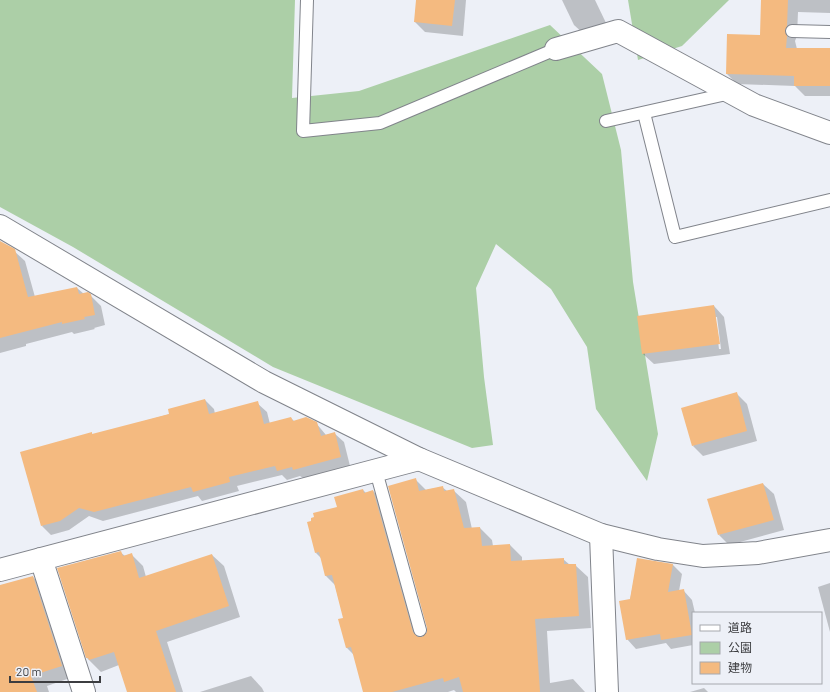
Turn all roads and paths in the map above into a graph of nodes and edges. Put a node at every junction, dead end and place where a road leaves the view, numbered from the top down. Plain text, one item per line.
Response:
1 (307, 0) edge
2 (792, 31) dead end
3 (830, 32) edge
4 (556, 49) joint
5 (732, 93) junction
6 (644, 113) junction
7 (606, 121) dead end
8 (830, 133) edge
9 (830, 200) edge
10 (0, 226) edge
11 (419, 459) junction
12 (376, 471) junction
13 (601, 535) junction
14 (830, 540) edge
15 (41, 559) junction
16 (0, 570) edge
17 (420, 630) dead end
18 (84, 692) edge
19 (607, 692) edge

1 - 4 lane
2 - 3 lane
4 - 5 street
5 - 6 lane
5 - 8 street
6 - 7 lane
6 - 9 lane
10 - 11 street
11 - 12 street
11 - 13 street
12 - 15 street
12 - 17 lane
13 - 14 street
13 - 19 street
15 - 16 street
15 - 18 street

